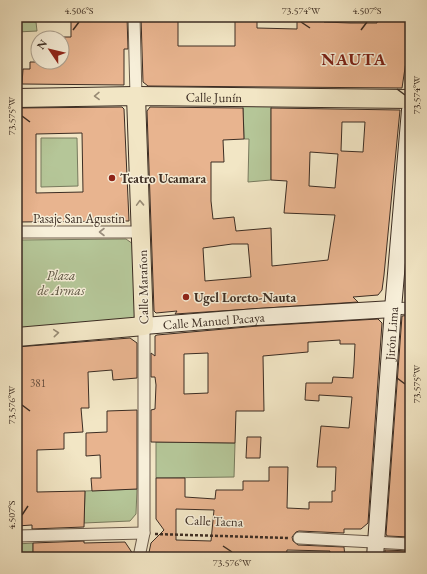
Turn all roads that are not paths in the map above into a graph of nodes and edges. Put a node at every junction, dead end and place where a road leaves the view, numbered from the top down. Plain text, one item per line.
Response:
1 (134, 17) edge
2 (136, 96) junction
3 (17, 98) edge
4 (410, 99) edge
5 (410, 110) edge
6 (17, 232) edge
7 (141, 232) junction
8 (410, 308) edge
9 (393, 309) junction
10 (144, 326) junction
11 (17, 337) edge
12 (144, 533) junction
13 (17, 536) edge
14 (299, 538) road end
15 (410, 544) edge
16 (376, 549) edge
17 (139, 557) edge

1 - 2 street, Calle Marañon
2 -> 3 main road, Calle Junín
2 - 4 main road, Calle Junín
7 -> 2 main road, Calle Marañon
5 - 9 street, Jirón Lima
7 -> 6 street, Pasaje San Agustin
7 - 10 main road, Calle Marañon
8 - 9 street, Calle Manuel Pacaya
9 - 10 street, Calle Manuel Pacaya
9 - 16 street, Jirón Lima
11 -> 10 main road, Calle Manuel Pacaya
10 - 12 street, Calle Marañon
12 - 13 street
12 - 17 street, Calle Marañon
14 - 16 street
15 - 16 street

